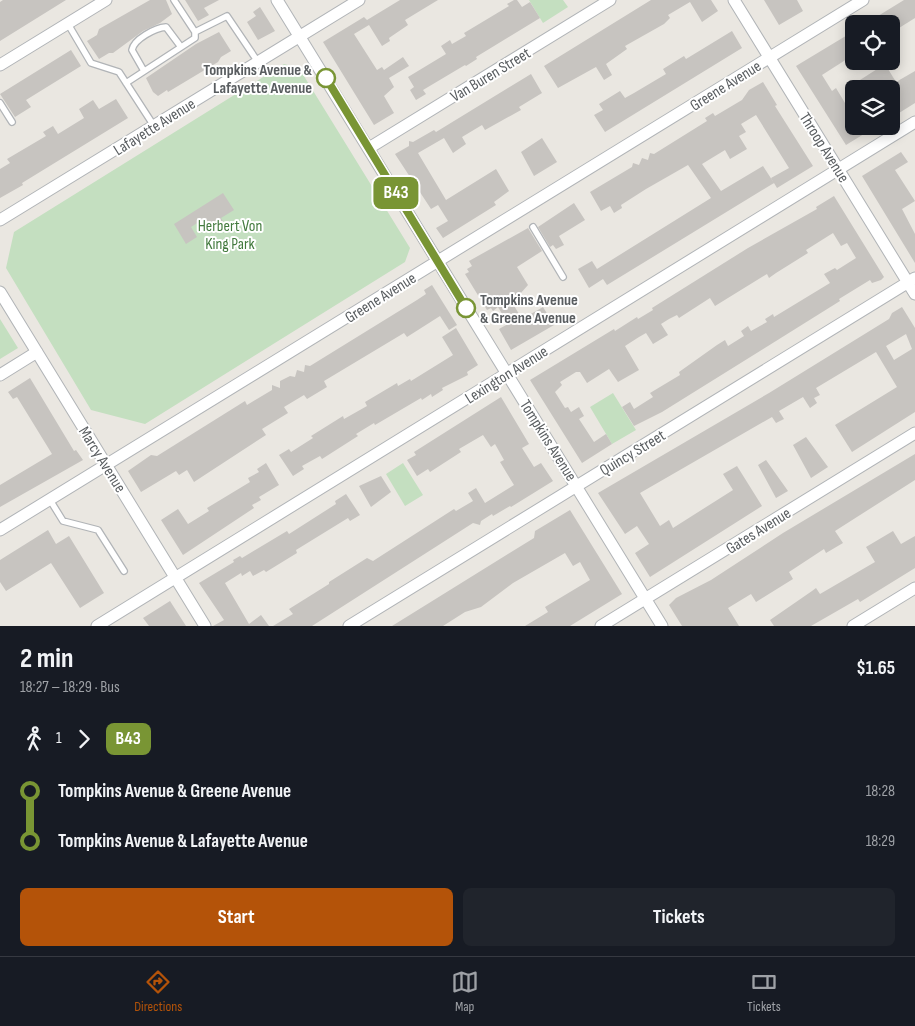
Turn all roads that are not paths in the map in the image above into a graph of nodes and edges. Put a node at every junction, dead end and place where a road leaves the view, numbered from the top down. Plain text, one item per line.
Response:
1 (106, 0) edge
2 (174, 0) edge
3 (277, 0) edge
4 (359, 0) edge
5 (610, 0) edge
6 (734, 0) edge
7 (862, 0) edge
8 (68, 24) junction
9 (195, 32) junction
10 (299, 36) junction
11 (180, 47) junction
12 (769, 57) junction
13 (258, 62) junction
14 (0, 66) edge
15 (144, 71) junction
16 (126, 83) junction
17 (0, 103) edge
18 (12, 122) dead end
19 (915, 122) edge
20 (154, 126) junction
21 (369, 148) junction
22 (838, 170) junction
23 (0, 220) edge
24 (532, 227) dead end
25 (438, 261) junction
26 (563, 277) dead end
27 (911, 280) edge
28 (0, 292) edge
29 (915, 294) edge
30 (37, 352) junction
31 (507, 374) junction
32 (0, 375) edge
33 (915, 433) edge
34 (106, 465) junction
35 (577, 485) junction
36 (50, 500) junction
37 (0, 530) edge
38 (124, 571) dead end
39 (175, 578) junction
40 (915, 588) edge
41 (645, 599) junction
42 (97, 626) edge
43 (205, 626) edge
44 (348, 626) edge
45 (601, 626) edge
46 (662, 626) edge
47 (853, 626) edge

1 - 8 street
2 - 9 lane
3 - 10 street, Tompkins Avenue
4 - 10 street, Lafayette Avenue
5 - 21 street, Van Buren Street
6 - 12 street, Throop Avenue
7 - 12 street, Greene Avenue
8 - 14 street
8 - 16 lane
9 - 11 lane
9 - 13 lane
10 - 13 street, Lafayette Avenue
10 - 21 street, Tompkins Avenue
11 - 15 lane
11 - 15 lane
12 - 22 street, Throop Avenue
12 - 25 street, Greene Avenue
13 - 20 street, Lafayette Avenue
15 - 16 lane
16 - 20 lane
17 - 18 lane
19 - 22 street, Lexington Avenue
20 - 23 street, Lafayette Avenue
21 - 25 street, Tompkins Avenue
22 - 27 street, Throop Avenue
22 - 31 street, Lexington Avenue
24 - 26 lane
25 - 31 street, Tompkins Avenue
25 - 34 street, Greene Avenue
27 - 29 street, Throop Avenue
27 - 35 street, Quincy Street
28 - 30 street, Marcy Avenue
30 - 32 street
30 - 34 street, Marcy Avenue
31 - 35 street, Tompkins Avenue
31 - 39 street, Lexington Avenue
33 - 41 street, Gates Avenue
34 - 36 street, Greene Avenue
34 - 39 street, Marcy Avenue
35 - 41 street, Tompkins Avenue
35 - 44 street, Quincy Street
36 - 37 street, Greene Avenue
36 - 38 lane
39 - 42 street, Lexington Avenue
39 - 43 street, Marcy Avenue
40 - 47 street
41 - 45 street, Gates Avenue
41 - 46 street, Tompkins Avenue

